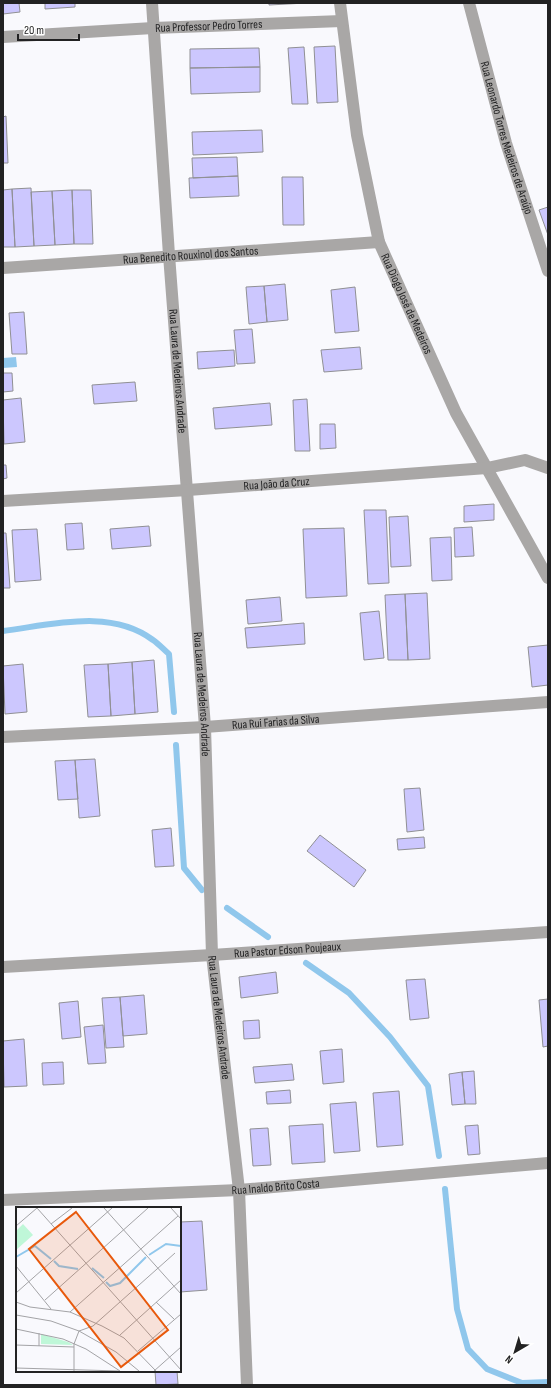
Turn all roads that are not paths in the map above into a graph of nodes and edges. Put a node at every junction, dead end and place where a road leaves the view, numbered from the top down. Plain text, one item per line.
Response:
1 (152, 3) edge
2 (340, 3) edge
3 (469, 3) edge
4 (342, 20) junction
5 (153, 28) junction
6 (3, 37) edge
7 (379, 242) junction
8 (169, 255) junction
9 (3, 268) edge
10 (548, 270) edge
11 (487, 468) junction
12 (548, 468) edge
13 (188, 490) junction
14 (3, 501) edge
15 (548, 578) edge
16 (548, 702) edge
17 (205, 727) junction
18 (3, 737) edge
19 (548, 932) edge
20 (212, 955) junction
21 (3, 967) edge
22 (548, 1163) edge
23 (239, 1190) junction
24 (3, 1200) edge
25 (247, 1385) edge

1 - 5 street, Rua Laura de Medeiros Andrade
2 - 4 street, Rua Diogo José de Medeiros
3 - 10 street, Rua Leonardo Torres Medeiros de Araújo
4 - 5 street, Rua Professor Pedro Torres
4 - 7 street, Rua Diogo José de Medeiros
5 - 6 street, Rua Professor Pedro Torres
5 - 8 street, Rua Laura de Medeiros Andrade
7 - 8 street, Rua Benedito Rouxinol dos Santos
7 - 11 street, Rua Diogo José de Medeiros
8 - 9 street, Rua Benedito Rouxinol dos Santos
8 - 13 street, Rua Laura de Medeiros Andrade
11 - 12 street, Rua João da Cruz
11 - 13 street, Rua João da Cruz
11 - 15 street, Rua Diogo José de Medeiros
13 - 14 street, Rua João da Cruz
13 - 17 street, Rua Laura de Medeiros Andrade
16 - 17 street, Rua Rui Farias da Silva
17 - 18 street, Rua Rui Farias da Silva
17 - 20 street, Rua Laura de Medeiros Andrade
19 - 20 street, Rua Pastor Edson Poujeaux
20 - 21 street, Rua Pastor Edson Poujeaux
20 - 23 street, Rua Laura de Medeiros Andrade
22 - 23 street, Rua Inaldo Brito Costa
23 - 24 street, Rua Inaldo Brito Costa
23 - 25 street, Rua Laura de Medeiros Andrade

